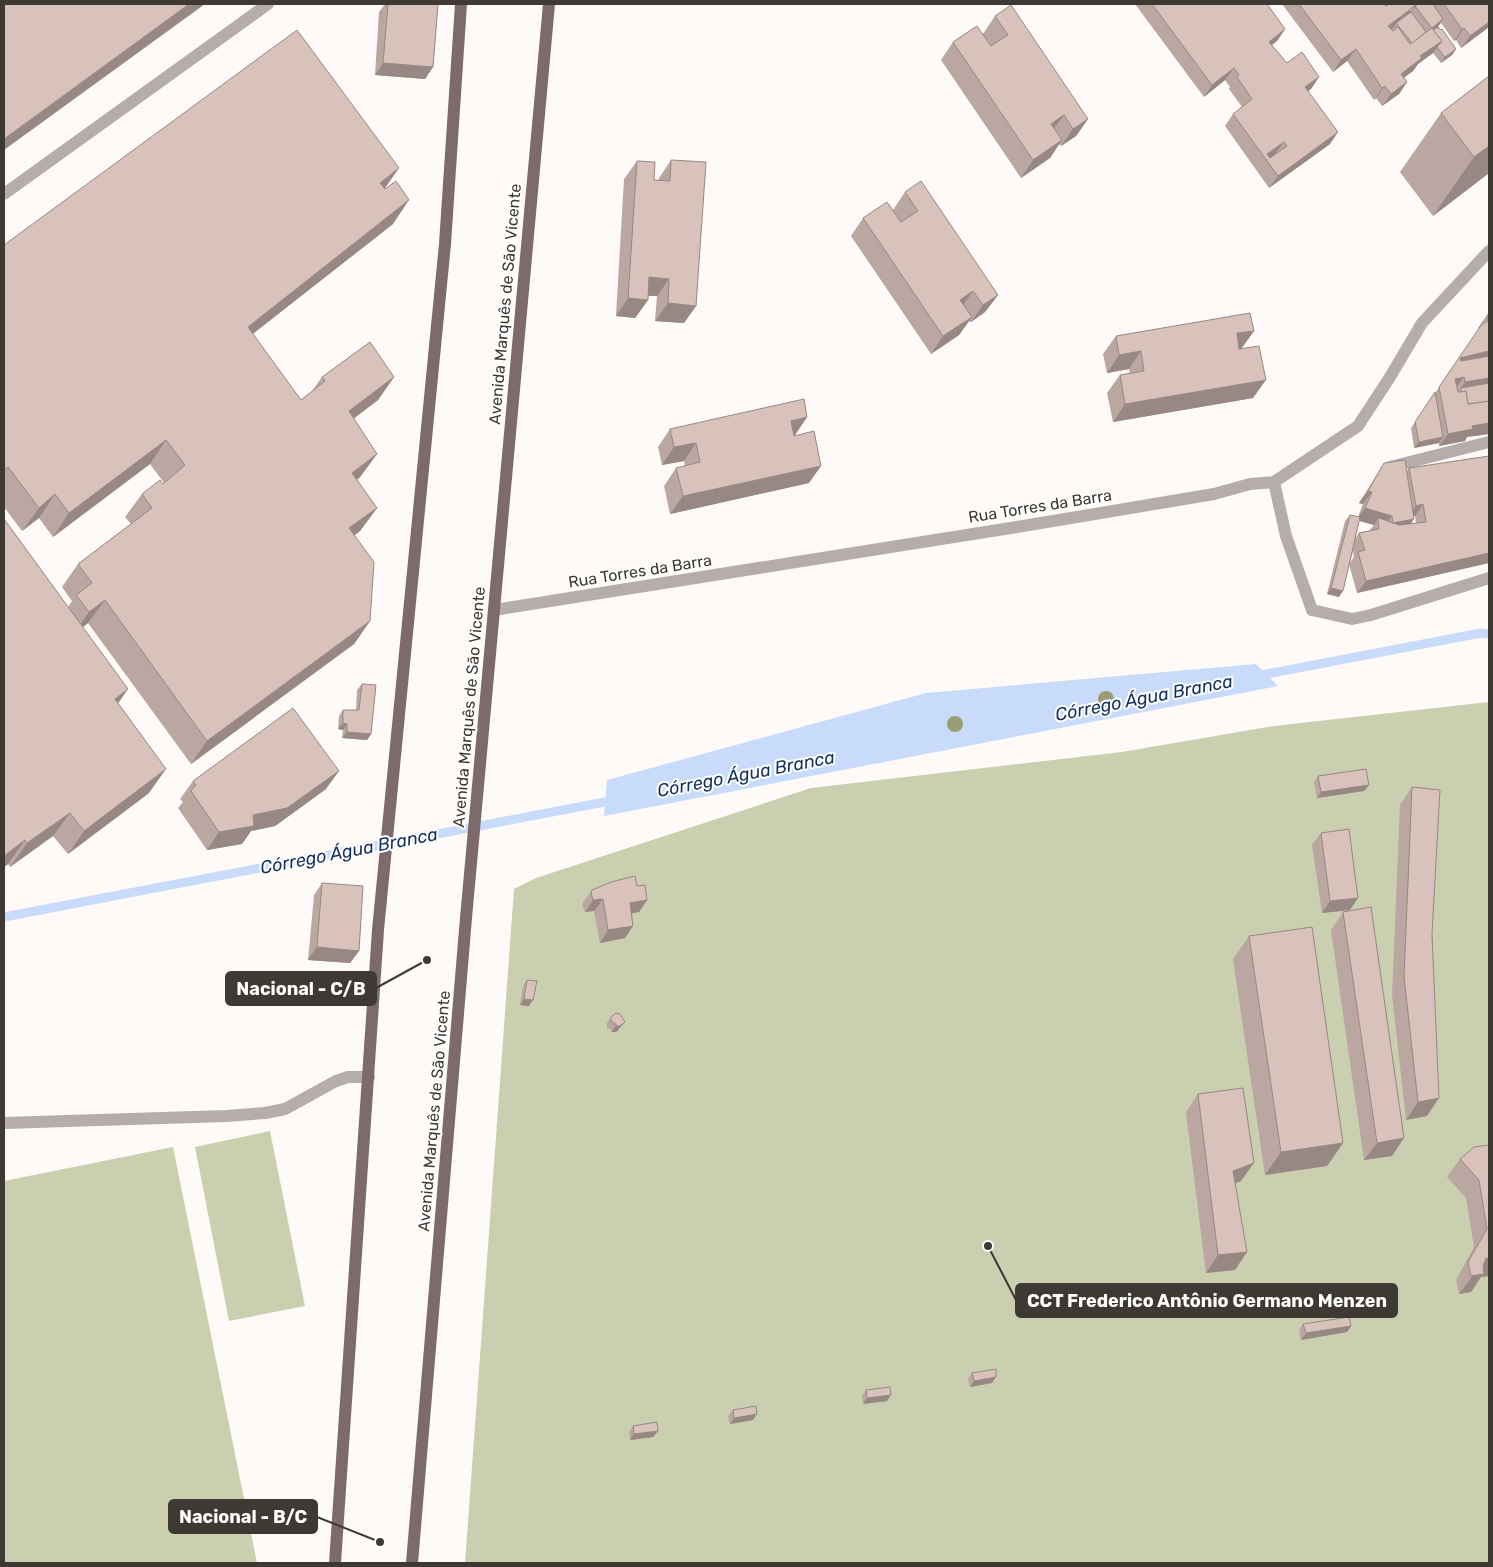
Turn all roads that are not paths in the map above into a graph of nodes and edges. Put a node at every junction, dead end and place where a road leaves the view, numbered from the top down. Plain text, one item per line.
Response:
1 (268, 4) edge
2 (461, 4) edge
3 (549, 4) edge
4 (4, 194) edge
5 (1489, 251) edge
6 (1489, 442) edge
7 (1382, 469) edge
8 (1274, 482) junction
9 (1489, 578) edge
10 (494, 610) junction
11 (369, 1077) junction
12 (4, 1123) edge
13 (335, 1563) edge
14 (412, 1563) edge

1 - 4 street
2 - 11 main road
3 - 10 main road, Avenida Marquês de São Vicente
5 - 8 street, Rua Torres da Barra
6 - 7 street
8 - 9 street
8 - 10 street, Rua Torres da Barra
10 - 14 main road, Avenida Marquês de São Vicente
11 - 12 street
11 - 13 main road

